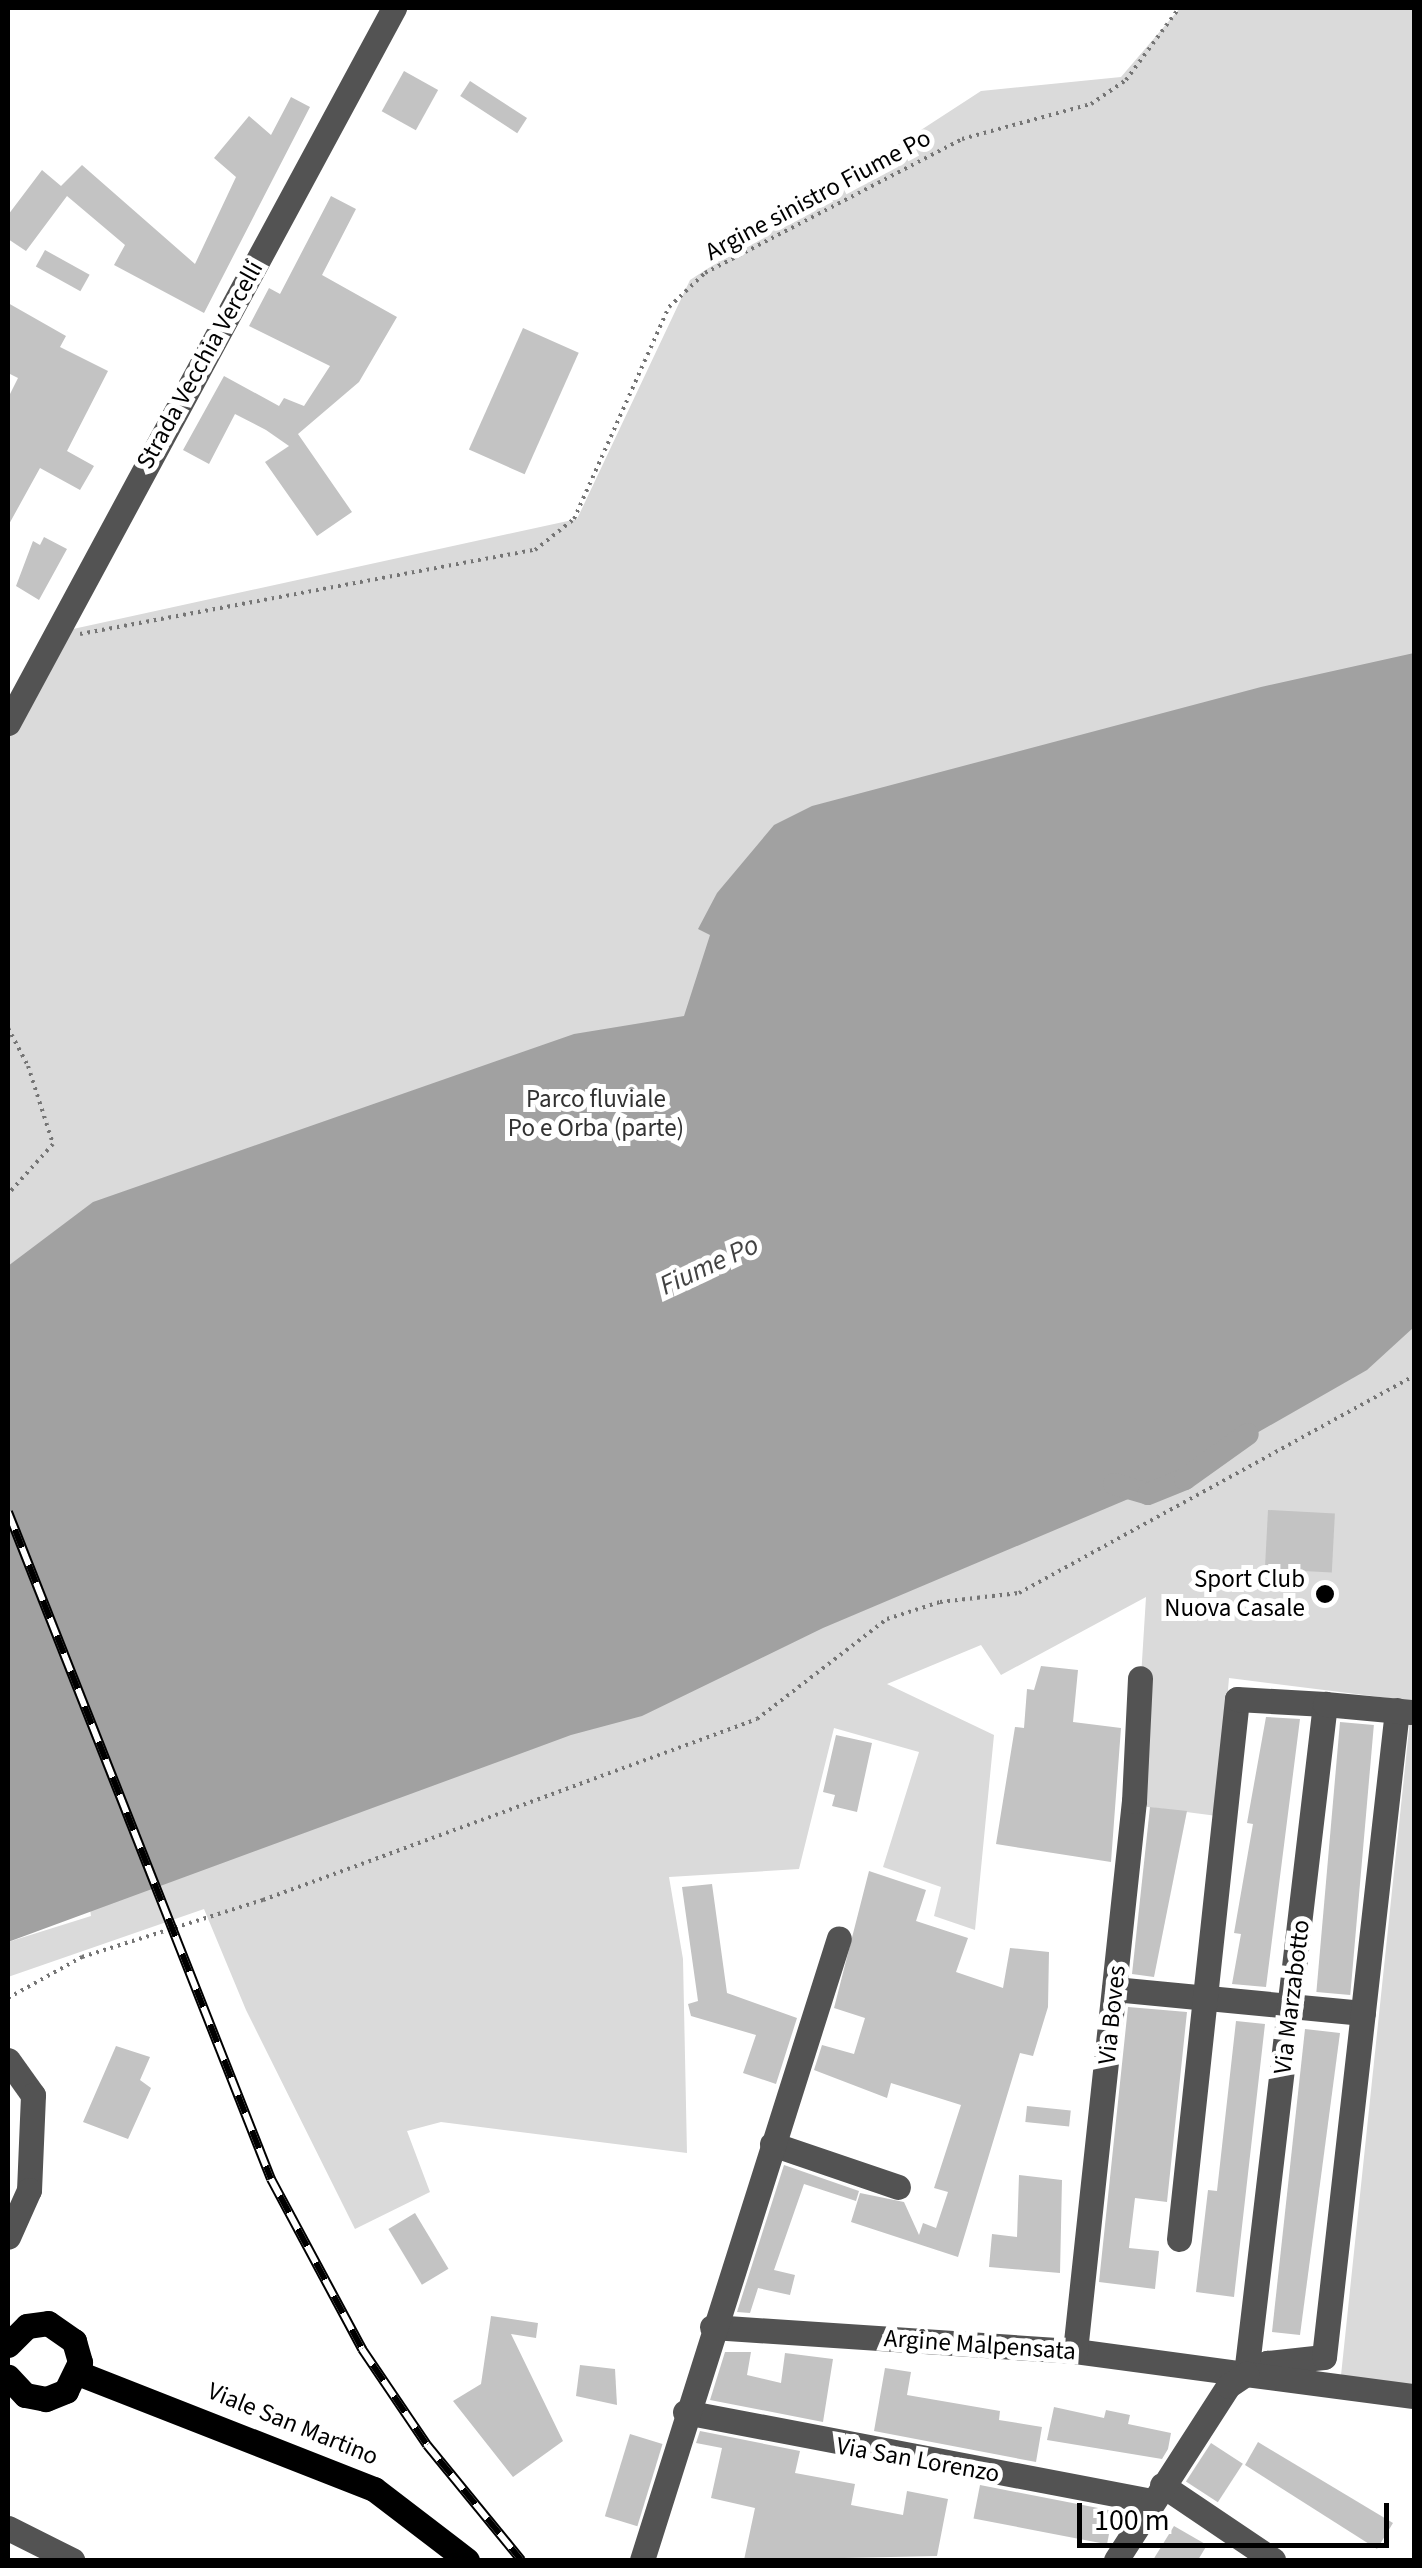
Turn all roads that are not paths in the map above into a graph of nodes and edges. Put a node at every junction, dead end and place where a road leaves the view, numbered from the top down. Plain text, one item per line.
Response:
1 (394, 8) edge
2 (8, 723) edge
3 (1140, 1678) dead end
4 (1325, 1704) junction
5 (839, 1938) dead end
6 (1114, 1989) junction
7 (1202, 1996) junction
8 (1291, 2004) junction
9 (1363, 2014) junction
10 (8, 2060) edge
11 (772, 2144) junction
12 (898, 2187) dead end
13 (8, 2237) edge
14 (1179, 2239) dead end
15 (712, 2327) junction
16 (8, 2345) edge
17 (1076, 2351) junction
18 (78, 2373) junction
19 (1246, 2374) junction
20 (8, 2377) edge
21 (1414, 2396) edge
22 (685, 2412) junction
23 (1157, 2493) junction
24 (8, 2528) edge
25 (72, 2560) edge
26 (467, 2560) edge
27 (642, 2560) edge
28 (1116, 2560) edge
29 (1272, 2560) edge

1 - 2 street, Strada Vecchia Vercelli
3 - 6 street, Via Boves
4 - 7 street
4 - 8 street, Via Marzabotto
4 - 9 street
5 - 11 street
6 - 7 street
6 - 17 street, Via Boves
7 - 8 street
7 - 14 street
8 - 9 street
8 - 19 street, Via Marzabotto
9 - 19 street, Argine Malpensata
10 - 13 street
11 - 12 street
11 - 15 street
15 - 17 street, Argine Malpensata
15 - 22 street
16 - 18 main road
17 - 19 street, Argine Malpensata
18 - 20 main road
18 - 26 main road, Viale San Martino
19 - 21 street, Argine Malpensata
19 - 23 street
22 - 23 street, Via San Lorenzo
22 - 27 street
23 - 28 street
23 - 29 street
24 - 25 street

